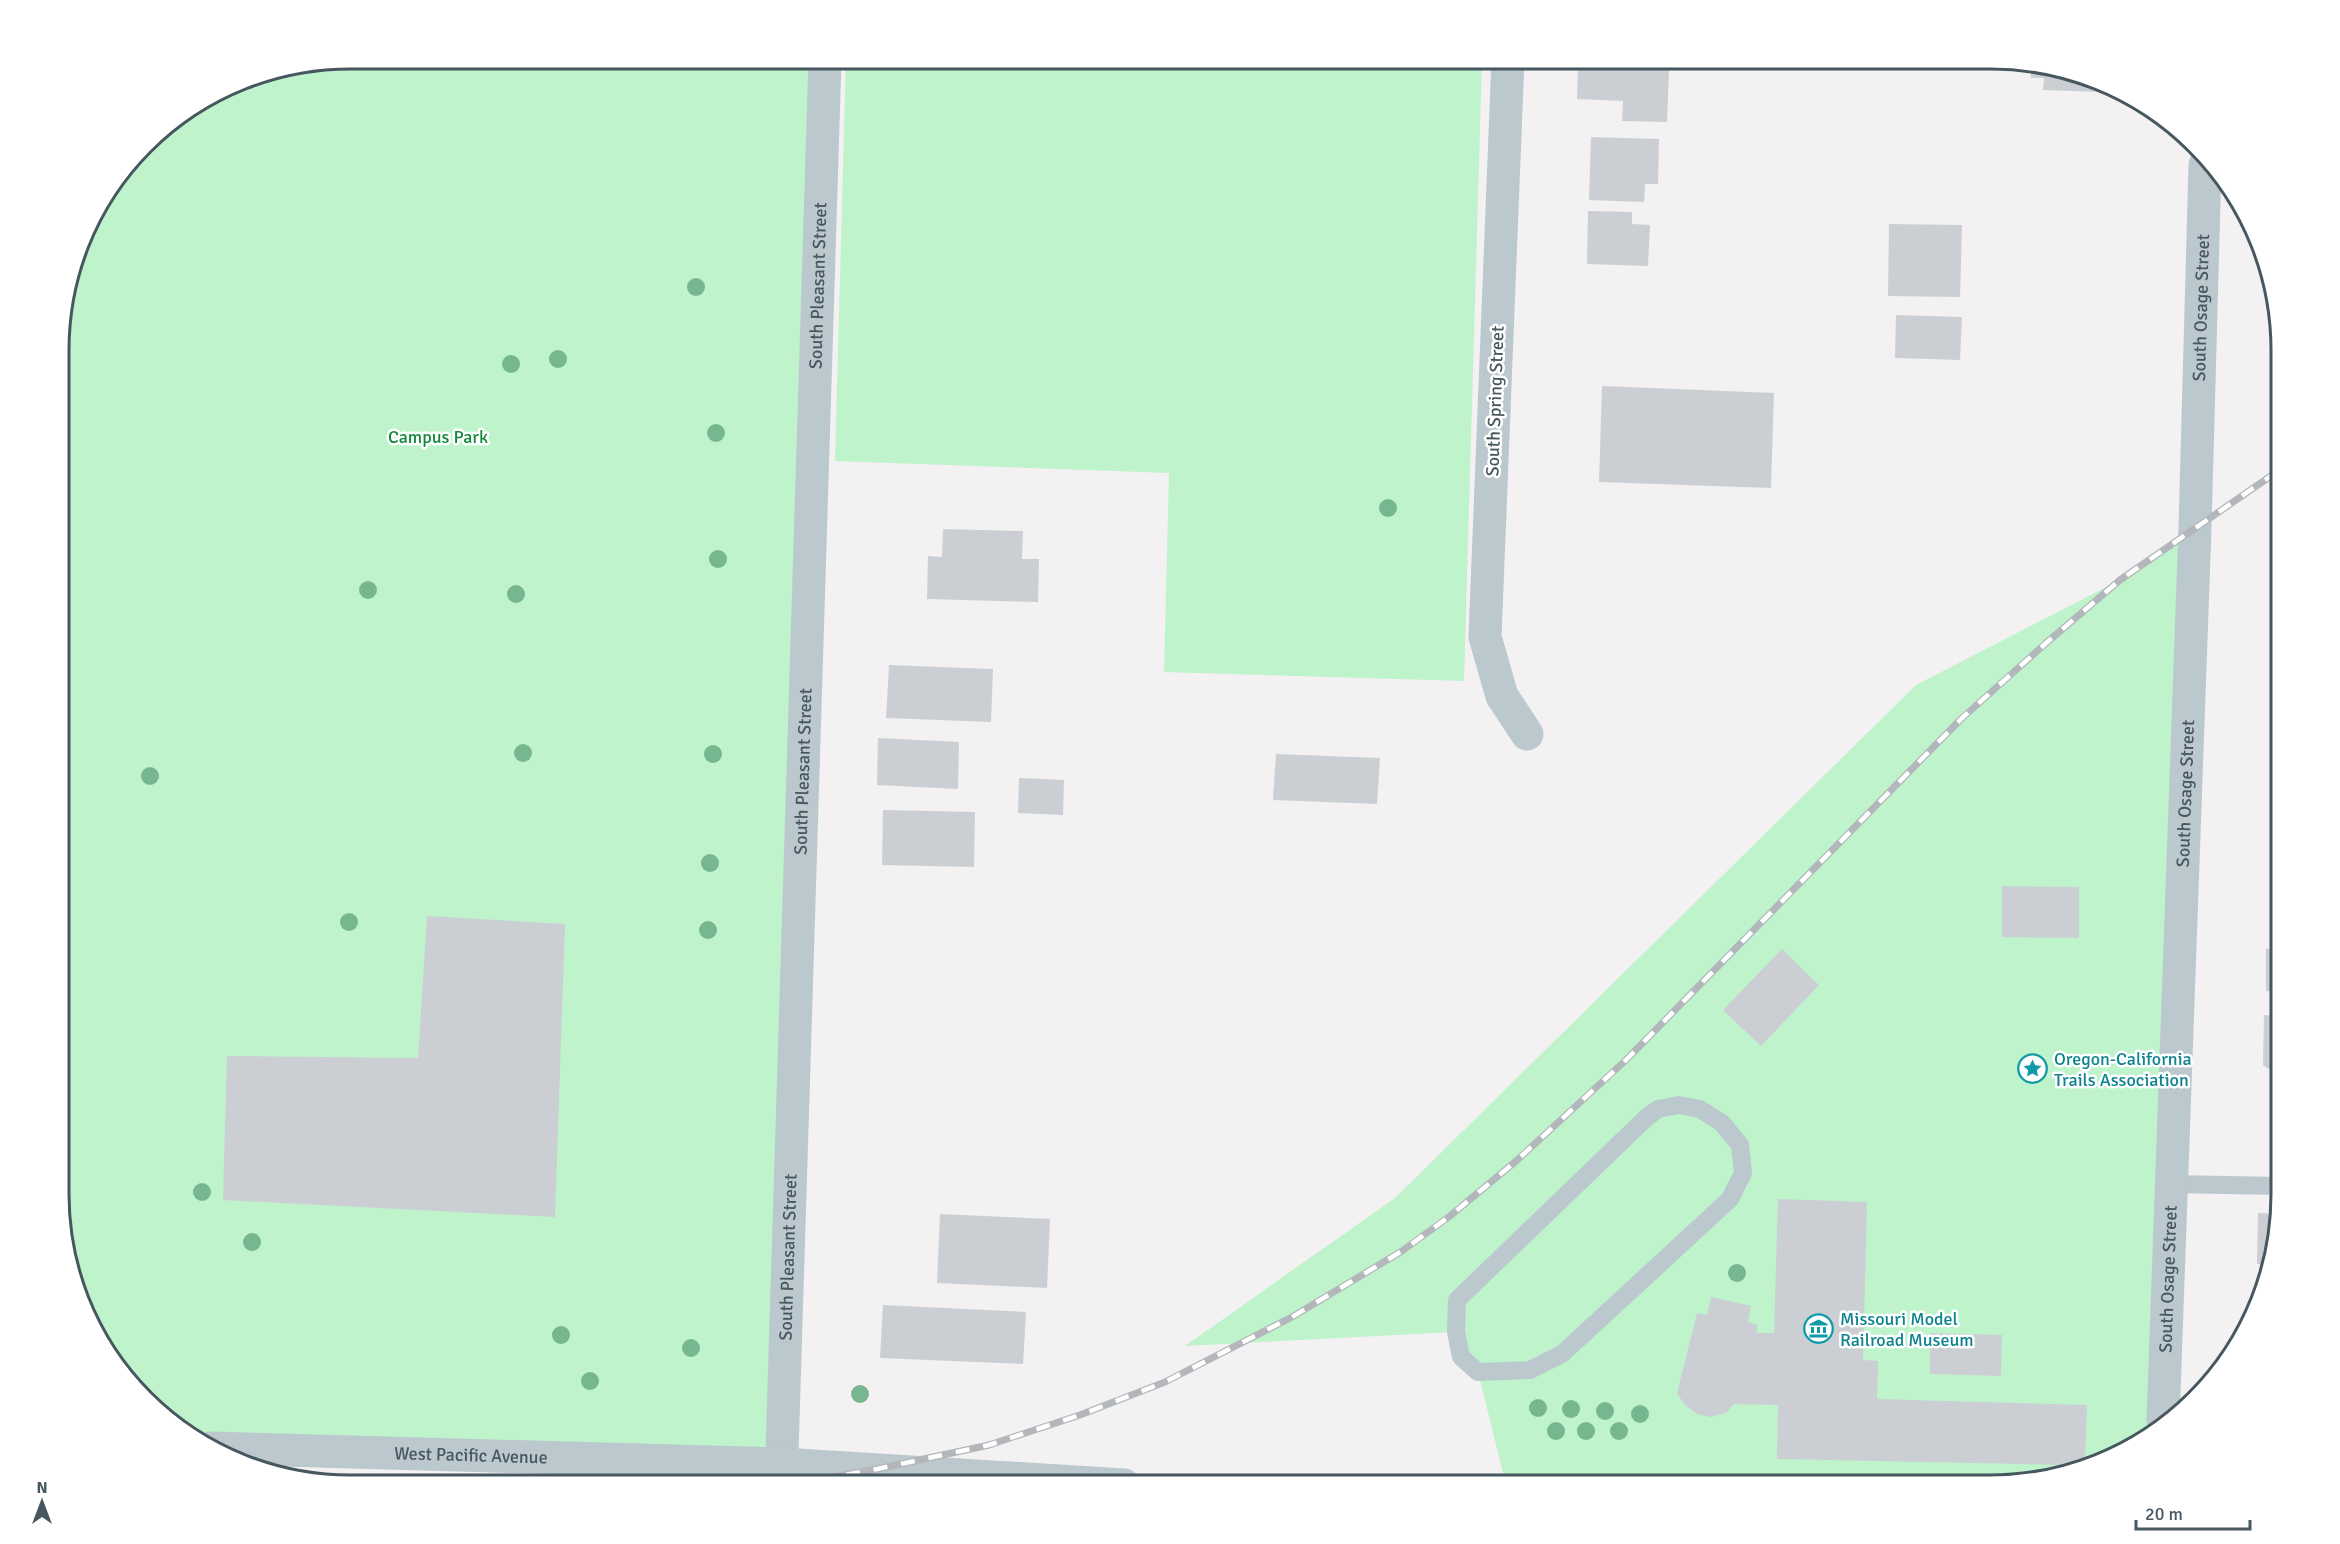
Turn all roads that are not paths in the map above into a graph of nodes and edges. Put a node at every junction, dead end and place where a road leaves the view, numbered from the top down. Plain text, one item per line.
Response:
1 (825, 69) edge
2 (1508, 69) edge
3 (2205, 170) edge
4 (1527, 734) dead end
5 (2171, 1184) junction
6 (2271, 1186) edge
7 (1457, 1300) joint
8 (2163, 1415) edge
9 (232, 1449) edge
10 (781, 1474) edge
11 (812, 1475) edge

1 - 10 street, South Pleasant Street
2 - 4 street, South Spring Street
3 - 5 street, South Osage Street
5 - 6 lane
5 - 8 street, South Osage Street
7 - 7 lane
9 - 10 street, West Pacific Avenue
10 - 11 street, West Pacific Avenue

